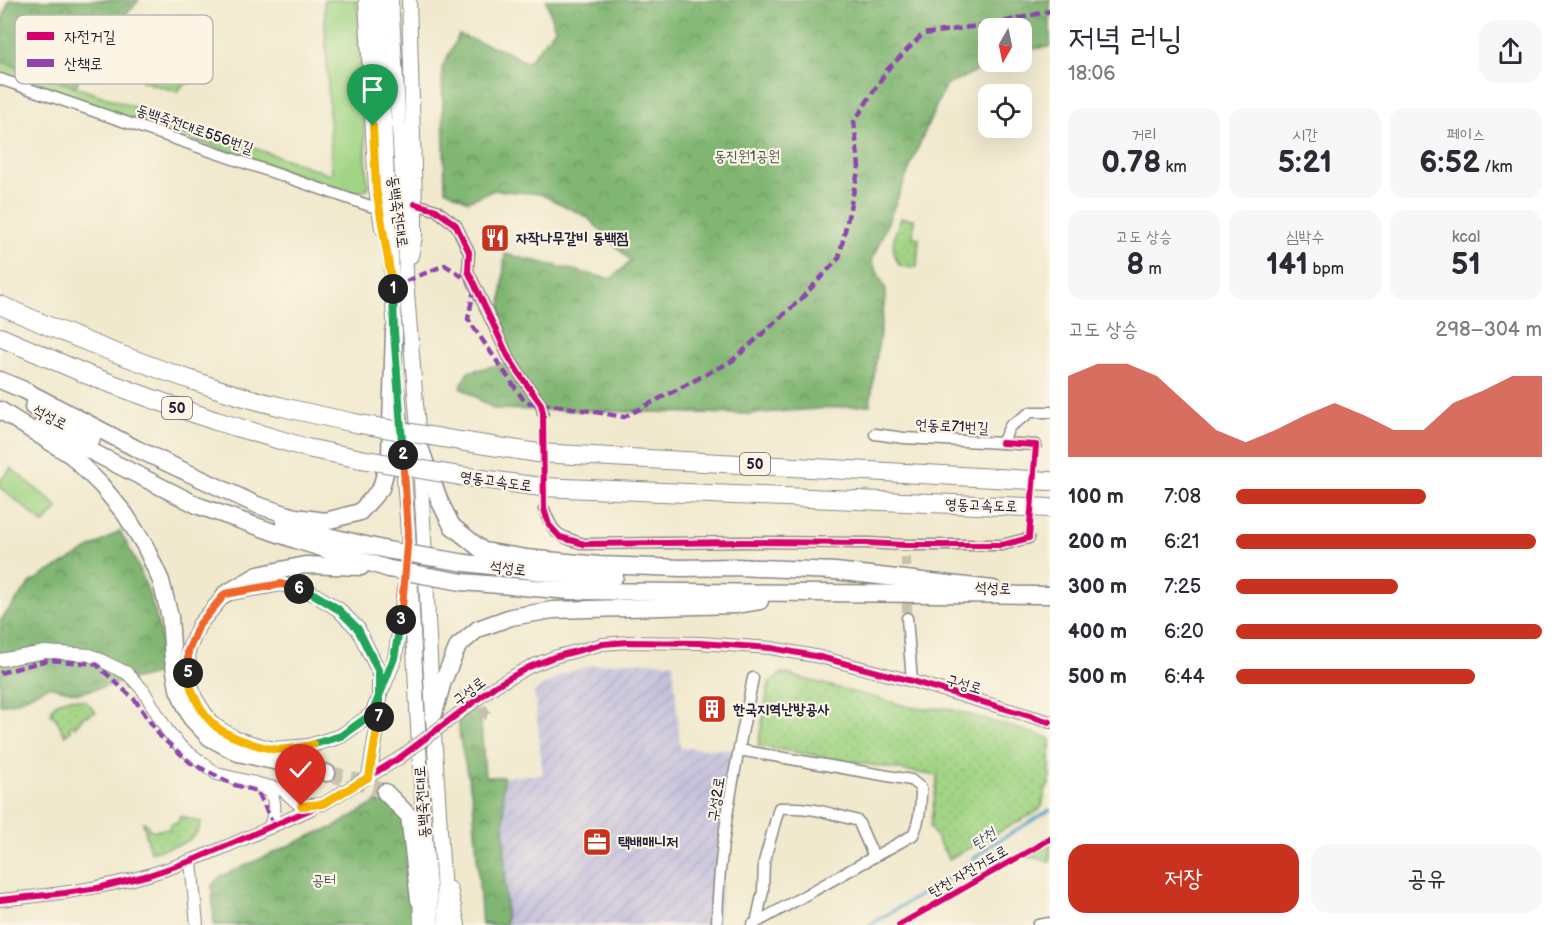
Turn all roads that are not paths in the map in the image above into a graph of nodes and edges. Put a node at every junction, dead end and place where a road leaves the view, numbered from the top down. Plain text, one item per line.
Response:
1 (366, 0) edge
2 (378, 0) edge
3 (391, 0) edge
4 (409, 0) edge
5 (0, 80) edge
6 (415, 204) junction
7 (379, 209) junction
8 (399, 283) junction
9 (0, 296) edge
10 (0, 305) edge
11 (394, 331) junction
12 (66, 334) junction
13 (0, 337) edge
14 (0, 378) edge
15 (0, 390) edge
16 (0, 405) edge
17 (0, 410) edge
18 (1050, 412) edge
19 (543, 413) tunnel mouth
20 (875, 434) dead end
21 (1002, 443) junction
22 (419, 445) junction
23 (1036, 445) dead end
24 (1050, 481) edge
25 (1050, 508) edge
26 (544, 509) tunnel mouth
27 (408, 533) junction
28 (1029, 538) dead end
29 (905, 545) junction
30 (906, 557) tunnel mouth
31 (389, 570) junction
32 (1050, 588) edge
33 (993, 589) junction
34 (804, 593) junction
35 (225, 594) junction
36 (1050, 595) edge
37 (907, 618) tunnel mouth
38 (0, 660) edge
39 (753, 678) dead end
40 (912, 681) junction
41 (433, 717) junction
42 (1050, 722) edge
43 (739, 750) junction
44 (327, 773) tunnel mouth
45 (369, 777) junction
46 (253, 783) junction
47 (385, 792) tunnel mouth
48 (323, 804) junction
49 (269, 828) junction
50 (425, 832) junction
51 (441, 850) junction
52 (874, 857) junction
53 (190, 861) junction
54 (0, 900) edge
55 (419, 900) junction
56 (1050, 923) edge
57 (754, 924) edge
58 (197, 925) edge
59 (421, 925) edge
60 (432, 925) edge
61 (446, 925) edge
62 (458, 925) edge
63 (717, 925) edge
64 (1038, 925) edge

1 - 7 main road, 동백죽전대로
2 - 8 main road, 동백죽전대로
3 - 8 main road, 동백죽전대로
4 - 6 main road, 동백죽전대로
5 - 7 street, 동백죽전대로556번길
6 - 8 main road, 동백죽전대로
6 - 19 street
7 - 8 main road, 동백죽전대로
8 - 11 main road, 동백죽전대로
8 - 22 main road, 동백죽전대로
9 - 12 highway
10 - 12 highway, 영동고속도로 / 50
11 - 14 highway
11 - 27 main road, 동백죽전대로
12 - 24 highway, 영동고속도로 / 50, bridge
13 - 25 highway, 영동고속도로 / 50, bridge
15 - 33 highway, 석성로, bridge
16 - 31 highway, 석성로
17 - 44 highway
18 - 21 street, 언동로71번길
20 - 21 street, 언동로71번길
21 - 23 street
22 - 33 highway
22 - 41 main road, 동백죽전대로
26 - 29 street
27 - 35 main road
27 - 50 main road, 동백죽전대로
28 - 29 street
29 - 30 street
31 - 34 highway, 석성로, bridge
31 - 35 highway
32 - 33 highway, 석성로
34 - 36 highway, 석성로
34 - 41 highway
35 - 45 main road, bridge
37 - 40 street
38 - 46 street
39 - 43 street, 구성2로
40 - 42 street, 구성로
40 - 45 street, 구성로, bridge
41 - 51 main road, 동백죽전대로
43 - 52 street
43 - 63 street, 구성2로
45 - 48 street, 구성로, bridge
46 - 48 street
46 - 49 street
47 - 55 highway
48 - 49 street, 구성로
49 - 53 street, 구성로
50 - 55 main road
50 - 60 main road, 동백죽전대로
51 - 61 main road, 동백죽전대로
51 - 62 main road
52 - 57 street
52 - 57 street
53 - 54 street, 구성로
53 - 58 street
55 - 59 main road
56 - 64 street

